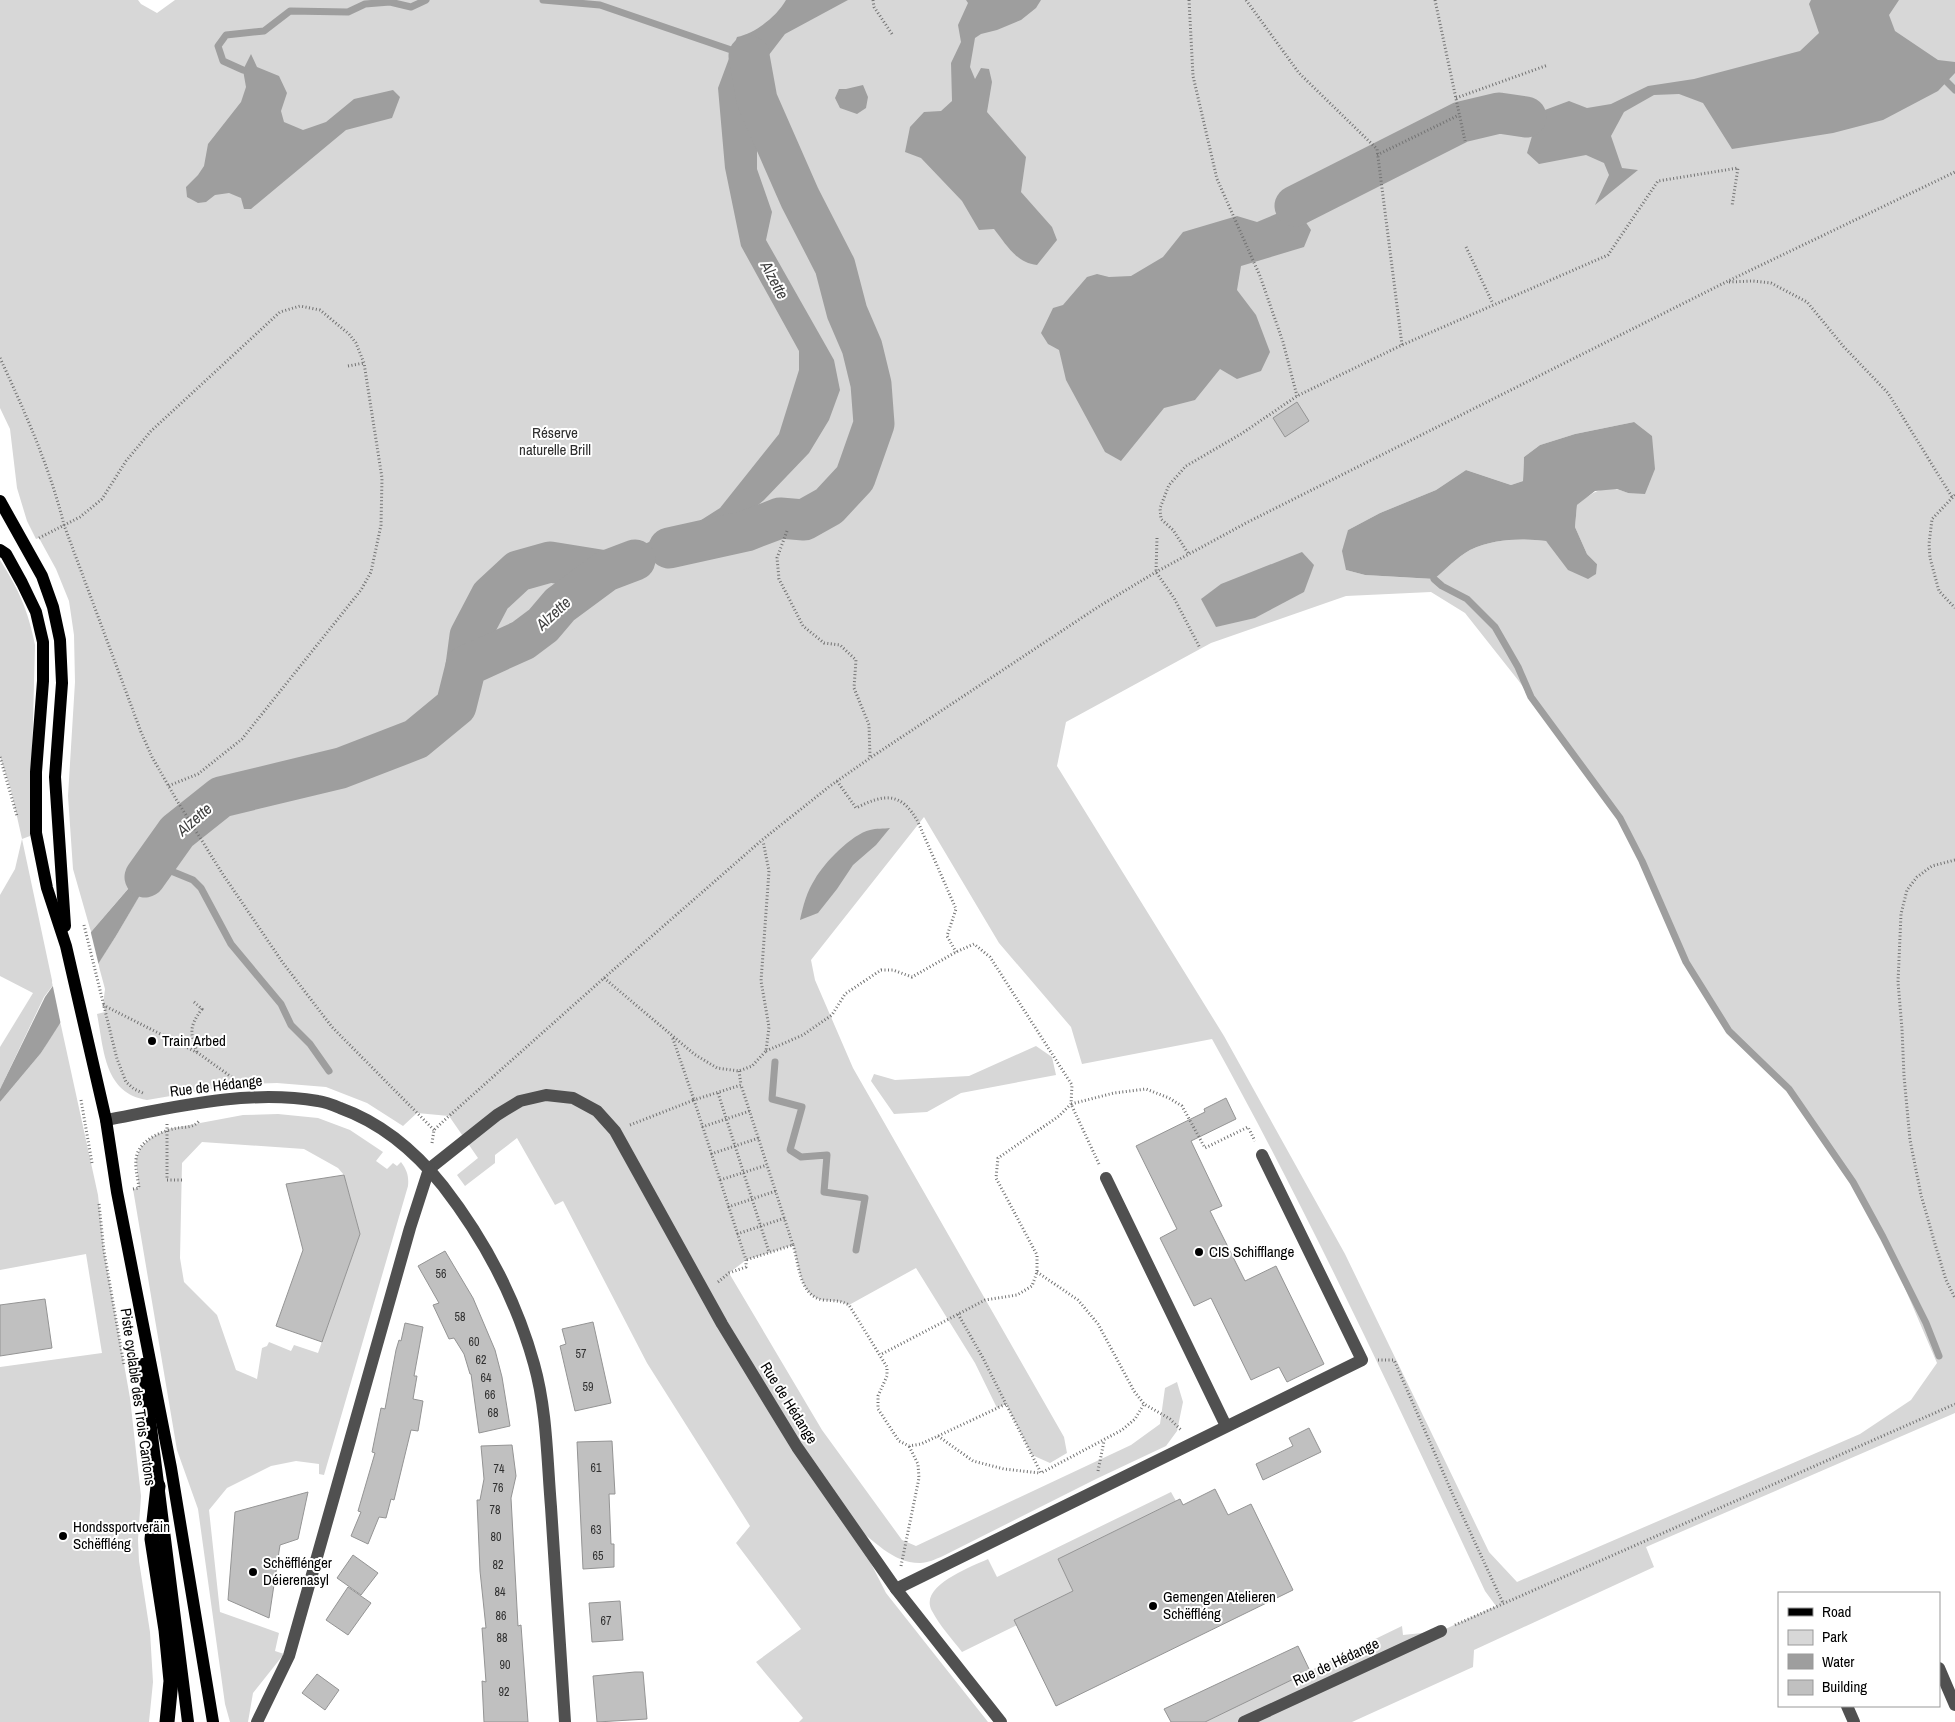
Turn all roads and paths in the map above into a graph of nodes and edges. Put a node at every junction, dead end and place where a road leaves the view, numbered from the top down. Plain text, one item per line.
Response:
1 (873, 0) edge
2 (1189, 0) edge
3 (1246, 0) edge
4 (1435, 0) edge
5 (892, 34) dead end
6 (1548, 65) dead end
7 (1456, 98) junction
8 (1459, 115) junction
9 (1465, 142) dead end
10 (1377, 154) junction
11 (1955, 172) edge
12 (1732, 206) dead end
13 (1466, 247) dead end
14 (1726, 282) junction
15 (1494, 304) junction
16 (1402, 345) junction
17 (0, 358) edge
18 (364, 363) junction
19 (348, 366) dead end
20 (1297, 396) junction
21 (1954, 496) edge
22 (0, 501) edge
23 (64, 525) junction
24 (787, 530) dead end
25 (1156, 538) dead end
26 (0, 550) edge
27 (1188, 554) junction
28 (1156, 572) junction
29 (1955, 608) edge
30 (1200, 648) dead end
31 (870, 758) junction
32 (837, 781) junction
33 (168, 786) junction
34 (762, 840) junction
35 (1955, 860) edge
36 (83, 920) dead end
37 (66, 946) junction
38 (956, 952) junction
39 (604, 978) junction
40 (194, 1002) dead end
41 (103, 1005) junction
42 (671, 1034) junction
43 (766, 1051) junction
44 (198, 1053) junction
45 (739, 1071) junction
46 (741, 1085) junction
47 (718, 1093) junction
48 (81, 1097) dead end
49 (244, 1097) junction
50 (694, 1100) junction
51 (218, 1101) junction
52 (1071, 1104) junction
53 (165, 1109) junction
54 (750, 1112) junction
55 (727, 1119) junction
56 (106, 1120) junction
57 (702, 1127) junction
58 (168, 1130) junction
59 (616, 1131) junction
60 (758, 1138) junction
61 (736, 1146) junction
62 (711, 1154) junction
63 (1262, 1155) joint
64 (767, 1165) junction
65 (94, 1169) dead end
66 (429, 1169) junction
67 (744, 1172) junction
68 (1106, 1178) joint
69 (182, 1180) dead end
70 (720, 1180) junction
71 (133, 1189) dead end
72 (776, 1191) junction
73 (98, 1195) dead end
74 (752, 1199) junction
75 (728, 1207) junction
76 (785, 1218) junction
77 (761, 1226) junction
78 (737, 1234) junction
79 (793, 1245) junction
80 (770, 1252) junction
81 (746, 1260) junction
82 (132, 1267) junction
83 (1037, 1272) junction
84 (704, 1292) junction
85 (1955, 1298) edge
86 (958, 1314) junction
87 (880, 1355) junction
88 (1362, 1360) junction
89 (125, 1369) dead end
90 (1006, 1404) junction
91 (1144, 1404) junction
92 (1955, 1404) edge
93 (1226, 1426) junction
94 (938, 1436) junction
95 (1104, 1440) junction
96 (1192, 1442) junction
97 (910, 1446) junction
98 (1041, 1473) junction
99 (158, 1486) junction
100 (1094, 1491) junction
101 (896, 1589) junction
102 (1503, 1603) junction
103 (1467, 1620) dead end
104 (1441, 1632) dead end
105 (1940, 1670) edge
106 (1955, 1705) edge
107 (1847, 1707) edge
108 (166, 1722) edge
109 (188, 1722) edge
110 (213, 1722) edge
111 (257, 1722) edge
112 (565, 1722) edge
113 (1001, 1722) edge
114 (1244, 1722) edge
115 (1854, 1722) edge

1 - 5 path
2 - 20 path
3 - 10 path
4 - 7 path
6 - 7 path
7 - 8 path
8 - 9 path
8 - 10 path
10 - 16 path
11 - 14 path
12 - 15 path
13 - 15 path
14 - 21 path
14 - 27 path
15 - 16 path
16 - 20 path
17 - 23 path
18 - 19 path
18 - 23 path
18 - 33 path
20 - 27 path
21 - 29 path
22 - 37 main road
23 - 33 path
24 - 31 path
25 - 28 path
26 - 37 main road
27 - 28 path
28 - 30 path
28 - 31 path
31 - 32 path
32 - 34 path
32 - 38 path
33 - 39 path
34 - 39 path
34 - 43 path
35 - 85 path
36 - 41 path
37 - 56 main road
38 - 43 path
38 - 52 path
39 - 42 path
40 - 44 path
41 - 44 path
41 - 53 path
42 - 45 path
42 - 50 path
43 - 45 path
44 - 49 path
45 - 46 path
46 - 47 path
46 - 54 path
47 - 50 path
47 - 55 path
48 - 65 path
49 - 51 street, Rue de Hédange
49 - 66 street, Rue de Hédange
50 - 57 path
50 - 59 path
51 - 53 street, Rue de Hédange
51 - 58 path
52 - 63 path
52 - 68 path
52 - 83 path
53 - 56 street, Rue de Hédange
53 - 58 path
54 - 55 path
54 - 60 path
55 - 57 path
55 - 61 path
56 - 82 main road
57 - 62 path
58 - 69 path
58 - 71 path
59 - 66 street, Rue de Hédange
59 - 84 street, Rue de Hédange
60 - 61 path
60 - 64 path
61 - 62 path
61 - 67 path
62 - 70 path
63 - 88 street
64 - 67 path
64 - 72 path
66 - 111 street
66 - 112 street, Rue de Hédange
67 - 70 path
67 - 74 path
68 - 93 street
70 - 75 path
72 - 74 path
72 - 76 path
73 - 89 path, Piste cyclable des Trois Cantons
74 - 75 path
74 - 77 path
75 - 78 path
76 - 77 path
76 - 79 path
77 - 78 path
77 - 80 path
78 - 81 path
79 - 80 path
79 - 87 path
80 - 81 path
81 - 84 path
82 - 99 main road
82 - 110 main road
83 - 86 path
83 - 91 path
84 - 101 street, Rue de Hédange
86 - 87 path
86 - 90 path
87 - 97 path
88 - 93 street
88 - 102 path
90 - 94 path
90 - 98 path
91 - 95 path
91 - 96 path
92 - 102 path
93 - 96 street
94 - 97 path
94 - 98 path
95 - 98 path
95 - 100 path
96 - 100 street
97 - 101 path
99 - 108 highway
99 - 109 main road
100 - 101 street
101 - 113 street, Rue de Hédange
102 - 103 path
104 - 114 street, Rue de Hédange
105 - 106 street
107 - 115 street

